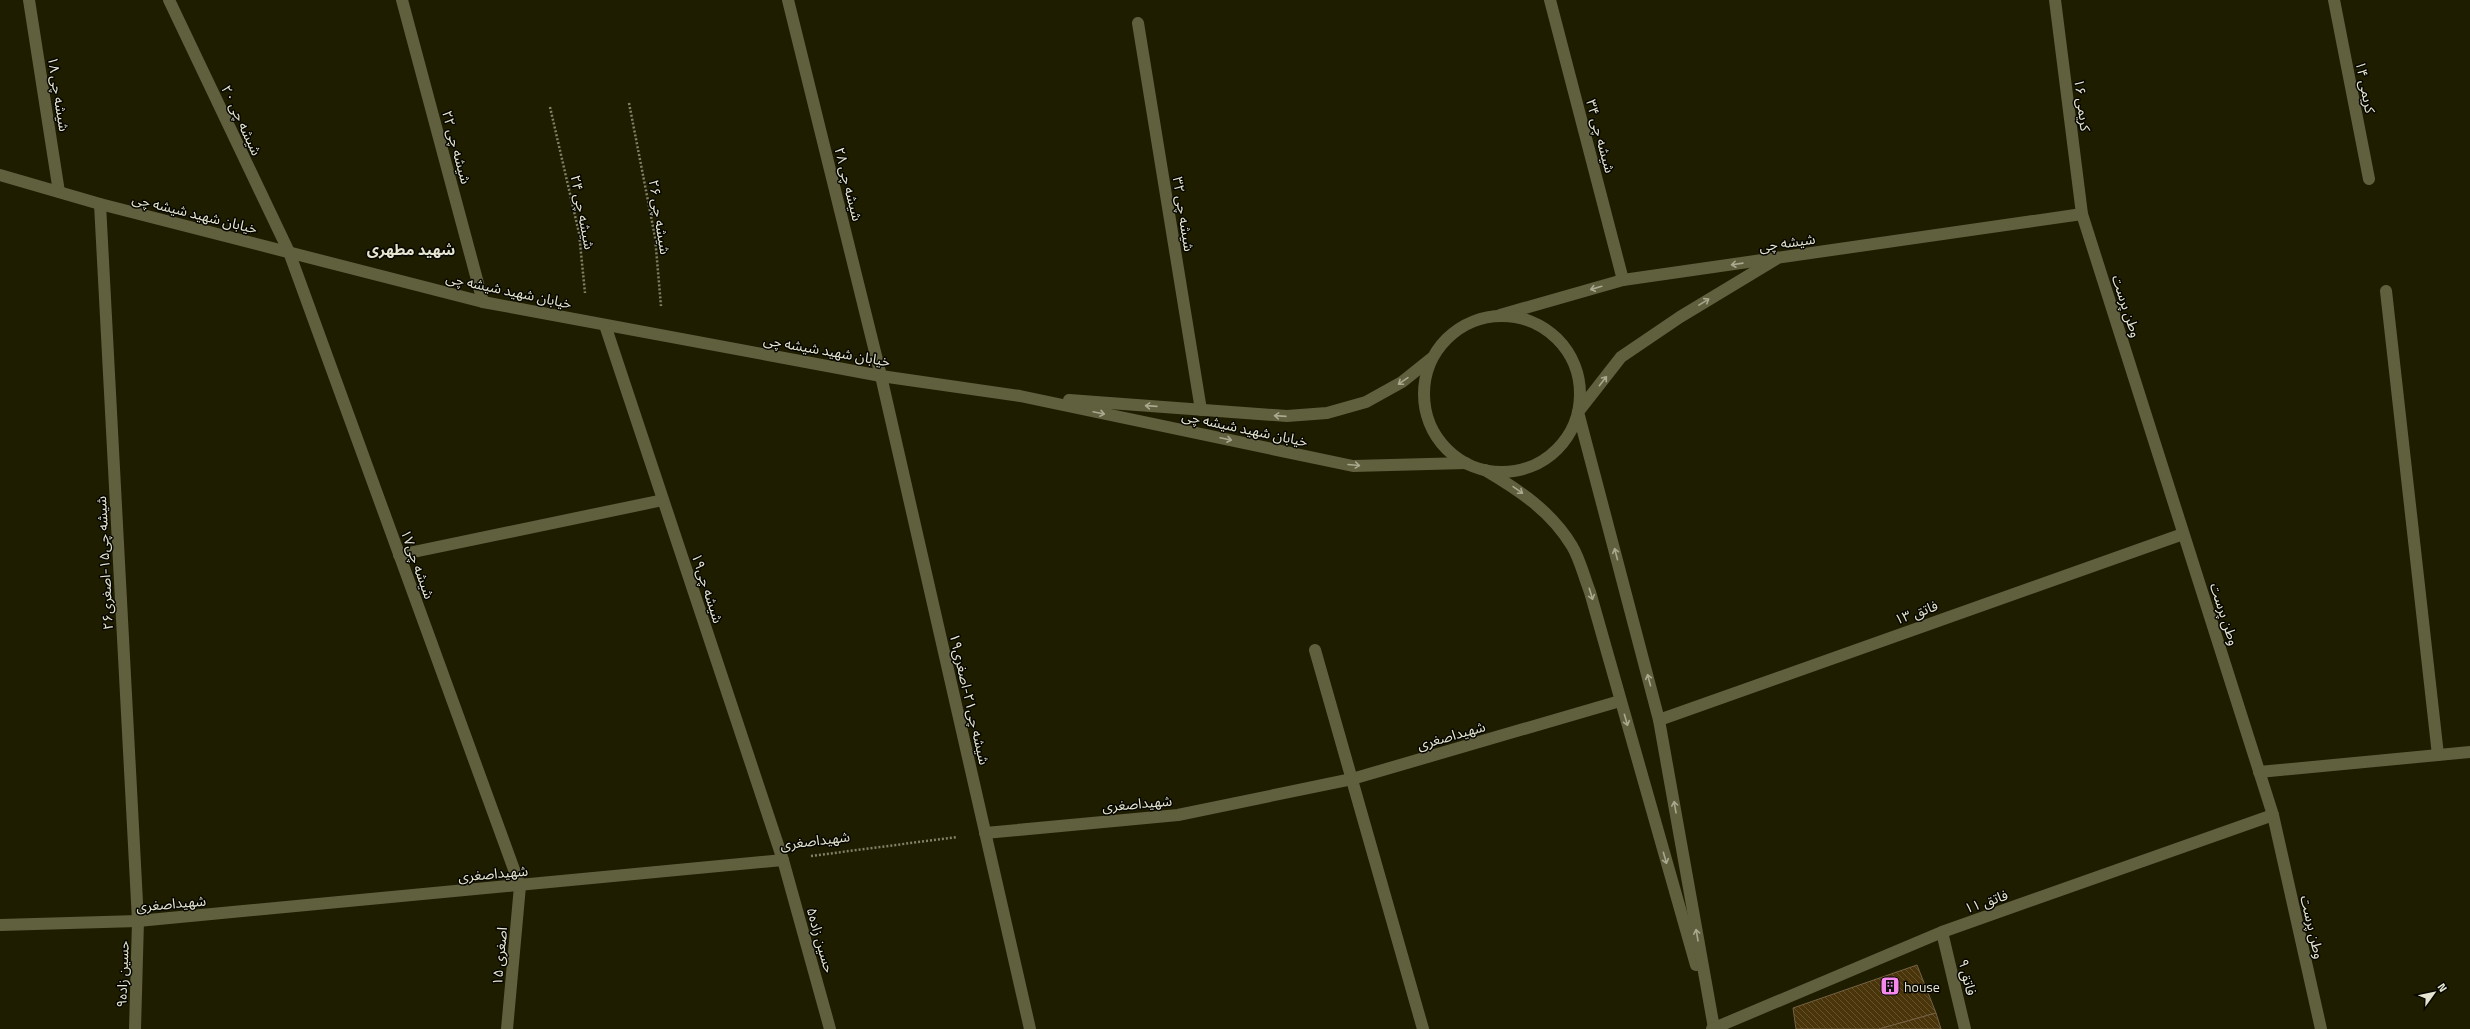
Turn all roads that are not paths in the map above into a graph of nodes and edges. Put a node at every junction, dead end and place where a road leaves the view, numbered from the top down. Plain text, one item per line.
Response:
1 (29, 0) edge
2 (169, 0) edge
3 (402, 0) edge
4 (788, 0) edge
5 (1550, 0) edge
6 (2055, 0) edge
7 (2334, 0) edge
8 (1138, 23) dead end
9 (0, 175) edge
10 (2369, 179) dead end
11 (59, 192) junction
12 (100, 204) junction
13 (2082, 214) junction
14 (289, 252) junction
15 (1776, 259) junction
16 (1624, 280) junction
17 (2386, 291) dead end
18 (483, 302) junction
19 (1500, 315) junction
20 (605, 324) junction
21 (1434, 357) junction
22 (882, 376) junction
23 (1020, 396) junction
24 (1201, 410) junction
25 (1578, 412) junction
26 (1466, 463) junction
27 (1485, 470) junction
28 (663, 500) junction
29 (2183, 534) junction
30 (399, 555) junction
31 (1315, 650) dead end
32 (1620, 701) junction
33 (1659, 720) junction
34 (2470, 752) edge
35 (2438, 755) junction
36 (2259, 772) junction
37 (1352, 779) junction
38 (2273, 815) junction
39 (985, 833) junction
40 (783, 860) junction
41 (520, 886) junction
42 (138, 921) junction
43 (0, 925) edge
44 (1942, 932) junction
45 (135, 1029) edge
46 (507, 1029) edge
47 (830, 1029) edge
48 (1030, 1029) edge
49 (1422, 1029) edge
50 (1714, 1029) edge
51 (1965, 1029) edge
52 (2321, 1029) edge

1 - 11 street, شیشه چی ۱۸
2 - 14 street, شیشه چی ۲۰
3 - 18 street, شیشه چی ۲۲
4 - 22 street, شیشه چی ۲۸
5 - 16 street, شیشه چی ۳۴
6 - 13 street, کریمی ۱۶
7 - 10 street, کریمی ۱۴
8 - 24 street, شیشه چی ۳۲
9 - 11 street, خیابان شهید شیشه چی
11 - 12 street, خیابان شهید شیشه چی
12 - 14 street, خیابان شهید شیشه چی
12 - 42 street, شیشه چی۱۵-اصغری۲۶
13 - 15 street, شیشه چی
13 - 29 street, وطن پرست
14 - 18 street, خیابان شهید شیشه چی
14 - 30 street, شیشه چی۱۷
15 -> 16 street, شیشه چی
25 -> 15 street
16 -> 19 street, شیشه چی
17 - 35 street
18 - 20 street, خیابان شهید شیشه چی
19 - 21 street, شیشه چی
19 - 25 street
20 - 22 street, خیابان شهید شیشه چی
20 - 28 street, شیشه چی۱۹
21 -> 24 street, خیابان شهید شیشه چی
21 - 26 street
22 - 23 street, خیابان شهید شیشه چی
22 - 39 street, شیشه چی۲۱-اصغری۱۹
24 -> 23 street, خیابان شهید شیشه چی
23 -> 26 street, خیابان شهید شیشه چی
25 - 27 street
33 -> 25 street
26 - 27 street
27 -> 32 street
28 - 30 street
28 - 40 street, شیشه چی۱۹
29 - 33 street, فاتق ۱۳
29 - 36 street, وطن پرست
30 - 41 street, شیشه چی۱۷
31 - 37 street
32 - 37 street, شهیداصغری
32 -> 50 street
50 -> 33 street
34 - 35 street
35 - 36 street
36 - 38 street, وطن پرست
37 - 39 street, شهیداصغری
37 - 49 street
38 - 44 street, فاتق ۱۱
38 - 52 street, وطن پرست
39 - 48 street, شیشه چی۲۱-اصغری۱۹
40 - 41 street, شهیداصغری
40 - 47 street, حسین زاده۵
41 - 42 street, شهیداصغری
41 - 46 street, اصغری ۱۵
42 - 43 street, شهیداصغری
42 - 45 street, حسین زاده۹
44 - 50 street, فاتق ۱۱
44 - 51 street, فاتق ۹

